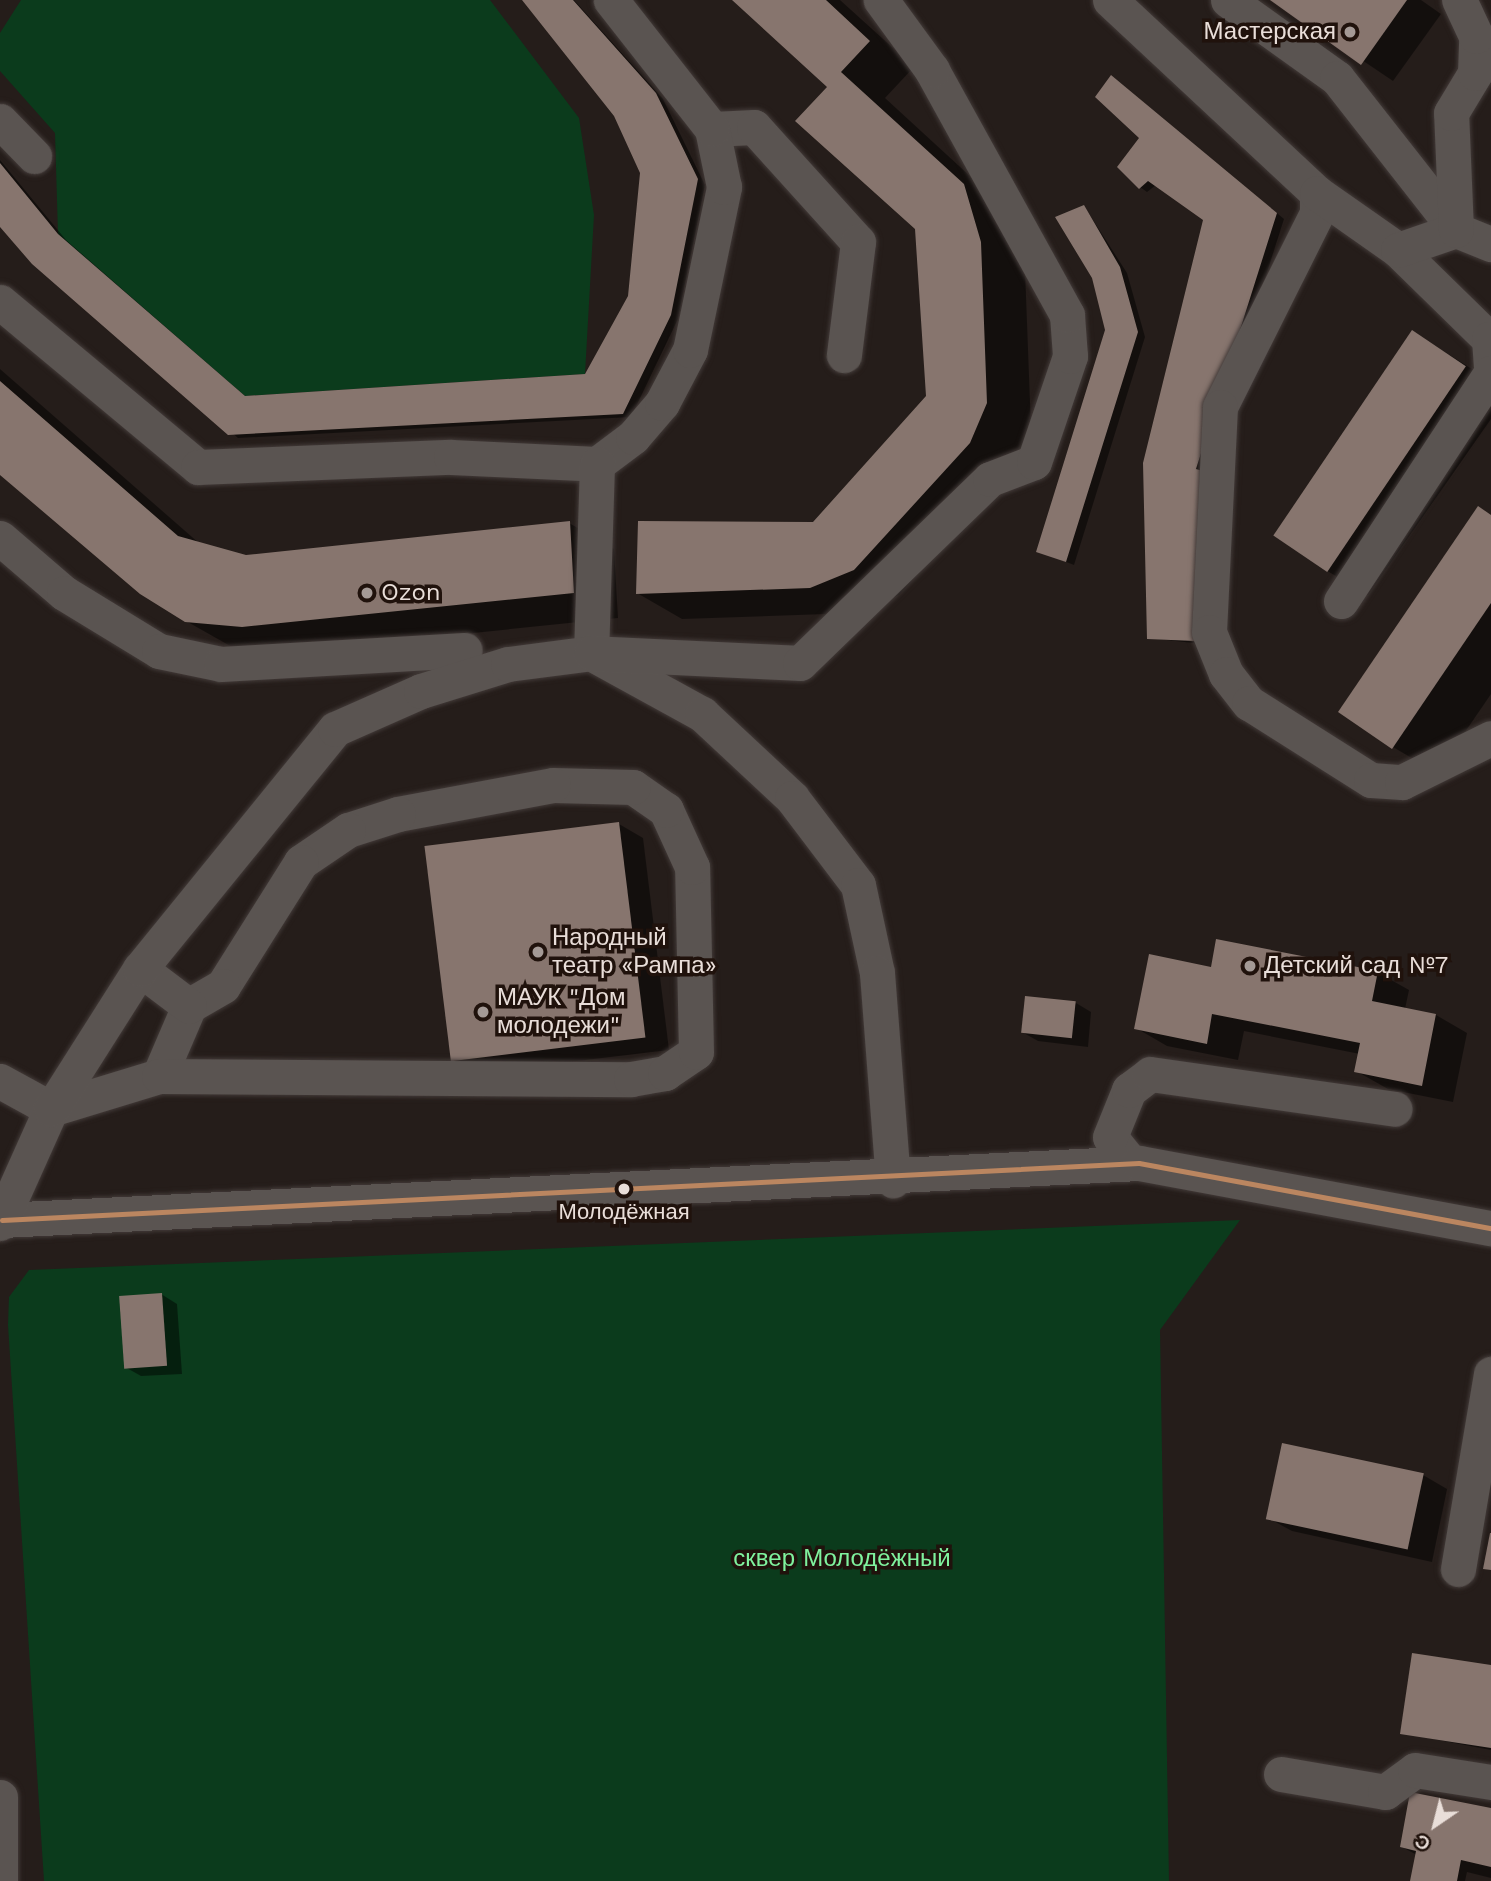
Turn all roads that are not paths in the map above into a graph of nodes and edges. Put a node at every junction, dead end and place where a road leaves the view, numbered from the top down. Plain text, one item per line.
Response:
1 (611, 0) edge
2 (881, 0) edge
3 (1110, 0) edge
4 (1228, 0) edge
5 (1459, 0) edge
6 (0, 121) edge
7 (712, 129) junction
8 (34, 156) dead end
9 (1317, 193) junction
10 (1456, 230) junction
11 (1491, 244) edge
12 (1398, 250) junction
13 (0, 302) edge
14 (844, 355) dead end
15 (1491, 365) edge
16 (1491, 373) edge
17 (597, 464) junction
18 (0, 538) edge
19 (1340, 601) dead end
20 (465, 650) dead end
21 (591, 653) junction
22 (1491, 738) edge
23 (139, 969) junction
24 (190, 1006) junction
25 (159, 1076) junction
26 (0, 1081) edge
27 (51, 1109) junction
28 (1395, 1109) dead end
29 (1131, 1163) junction
30 (893, 1180) junction
31 (1, 1216) edge
32 (1491, 1228) edge
33 (1491, 1374) edge
34 (1458, 1569) dead end
35 (1281, 1774) dead end
36 (1491, 1782) edge
37 (0, 1797) edge
38 (0, 1803) edge
39 (0, 1881) edge

1 - 7 street
2 - 21 street
3 - 9 street
4 - 10 street
5 - 10 street
6 - 8 street
7 - 14 street
7 - 17 street
9 - 12 street
9 - 22 street
10 - 11 street
10 - 12 street
12 - 15 street
13 - 17 street
16 - 19 street
17 - 21 street
18 - 20 street
21 - 23 street
21 - 30 street
23 - 24 street
23 - 27 street
24 - 25 street
24 - 25 street
25 - 27 street
26 - 27 street
27 - 31 street
28 - 29 street
29 - 30 street
29 - 32 street
30 - 31 street
33 - 34 street
35 - 36 street
37 - 38 street
38 - 39 street

